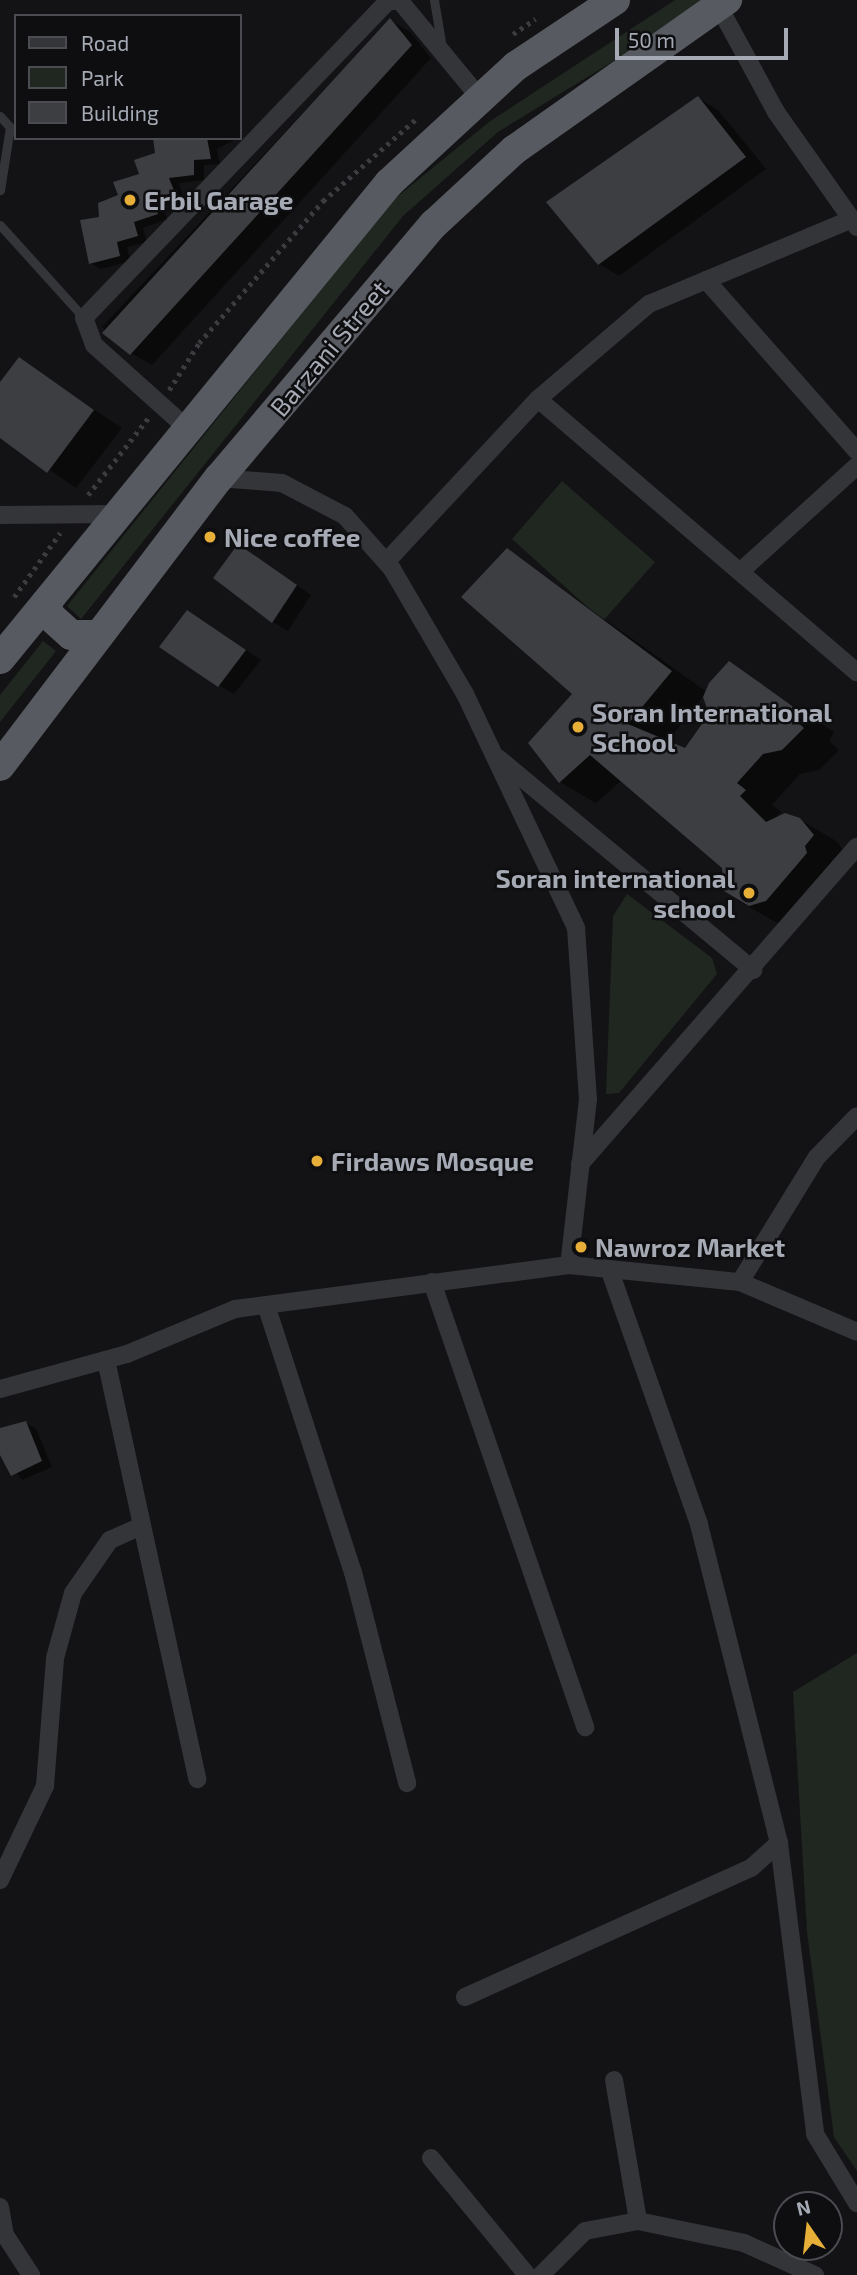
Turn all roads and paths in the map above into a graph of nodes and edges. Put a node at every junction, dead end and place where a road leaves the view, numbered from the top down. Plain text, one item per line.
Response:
1 (434, 0) edge
2 (615, 0) edge
3 (723, 3) edge
4 (443, 57) junction
5 (479, 97) junction
6 (0, 116) edge
7 (0, 190) edge
8 (852, 215) edge
9 (0, 225) edge
10 (706, 280) junction
11 (84, 318) junction
12 (538, 400) junction
13 (188, 429) junction
14 (857, 451) edge
15 (857, 466) edge
16 (219, 478) junction
17 (0, 514) edge
18 (118, 514) junction
19 (386, 562) junction
20 (741, 571) junction
21 (46, 603) junction
22 (99, 635) junction
23 (0, 659) edge
24 (857, 671) edge
25 (492, 754) junction
26 (0, 766) edge
27 (857, 847) edge
28 (753, 970) junction
29 (857, 1116) edge
30 (580, 1164) junction
31 (569, 1265) junction
32 (610, 1269) junction
33 (432, 1282) junction
34 (740, 1282) junction
35 (266, 1305) junction
36 (857, 1332) edge
37 (106, 1360) junction
38 (0, 1389) edge
39 (142, 1526) junction
40 (585, 1727) dead end
41 (197, 1779) dead end
42 (407, 1783) dead end
43 (779, 1843) junction
44 (0, 1880) edge
45 (465, 1997) dead end
46 (614, 2080) dead end
47 (431, 2158) dead end
48 (857, 2203) edge
49 (0, 2207) edge
50 (638, 2221) junction
51 (32, 2275) edge
52 (527, 2275) edge
53 (541, 2275) edge
54 (815, 2275) edge

1 - 4 lane
2 - 5 highway
3 - 8 street
3 - 16 highway, Barzani Street
4 - 5 street
4 - 11 street
5 - 13 highway
6 - 7 lane
8 - 10 street
9 - 11 lane
10 - 12 street
10 - 14 street
11 - 13 street
12 - 19 street
12 - 20 street
13 - 18 highway
15 - 20 street
16 - 19 street
16 - 22 highway, Barzani Street
17 - 18 street
18 - 21 highway
19 - 25 street
20 - 24 street
21 - 22 highway
21 - 23 highway
22 - 26 highway, Barzani Street
25 - 28 street
25 - 30 street
27 - 28 street
28 - 30 street
29 - 34 street
30 - 31 street
31 - 32 street
31 - 33 street
32 - 34 street
32 - 43 street
33 - 35 street
33 - 40 street
34 - 36 street
35 - 37 street
35 - 42 street
37 - 38 street
37 - 39 street
39 - 41 street
39 - 44 street
43 - 45 street
43 - 48 street
46 - 50 street
47 - 52 street
49 - 51 street
50 - 53 street
50 - 54 street

